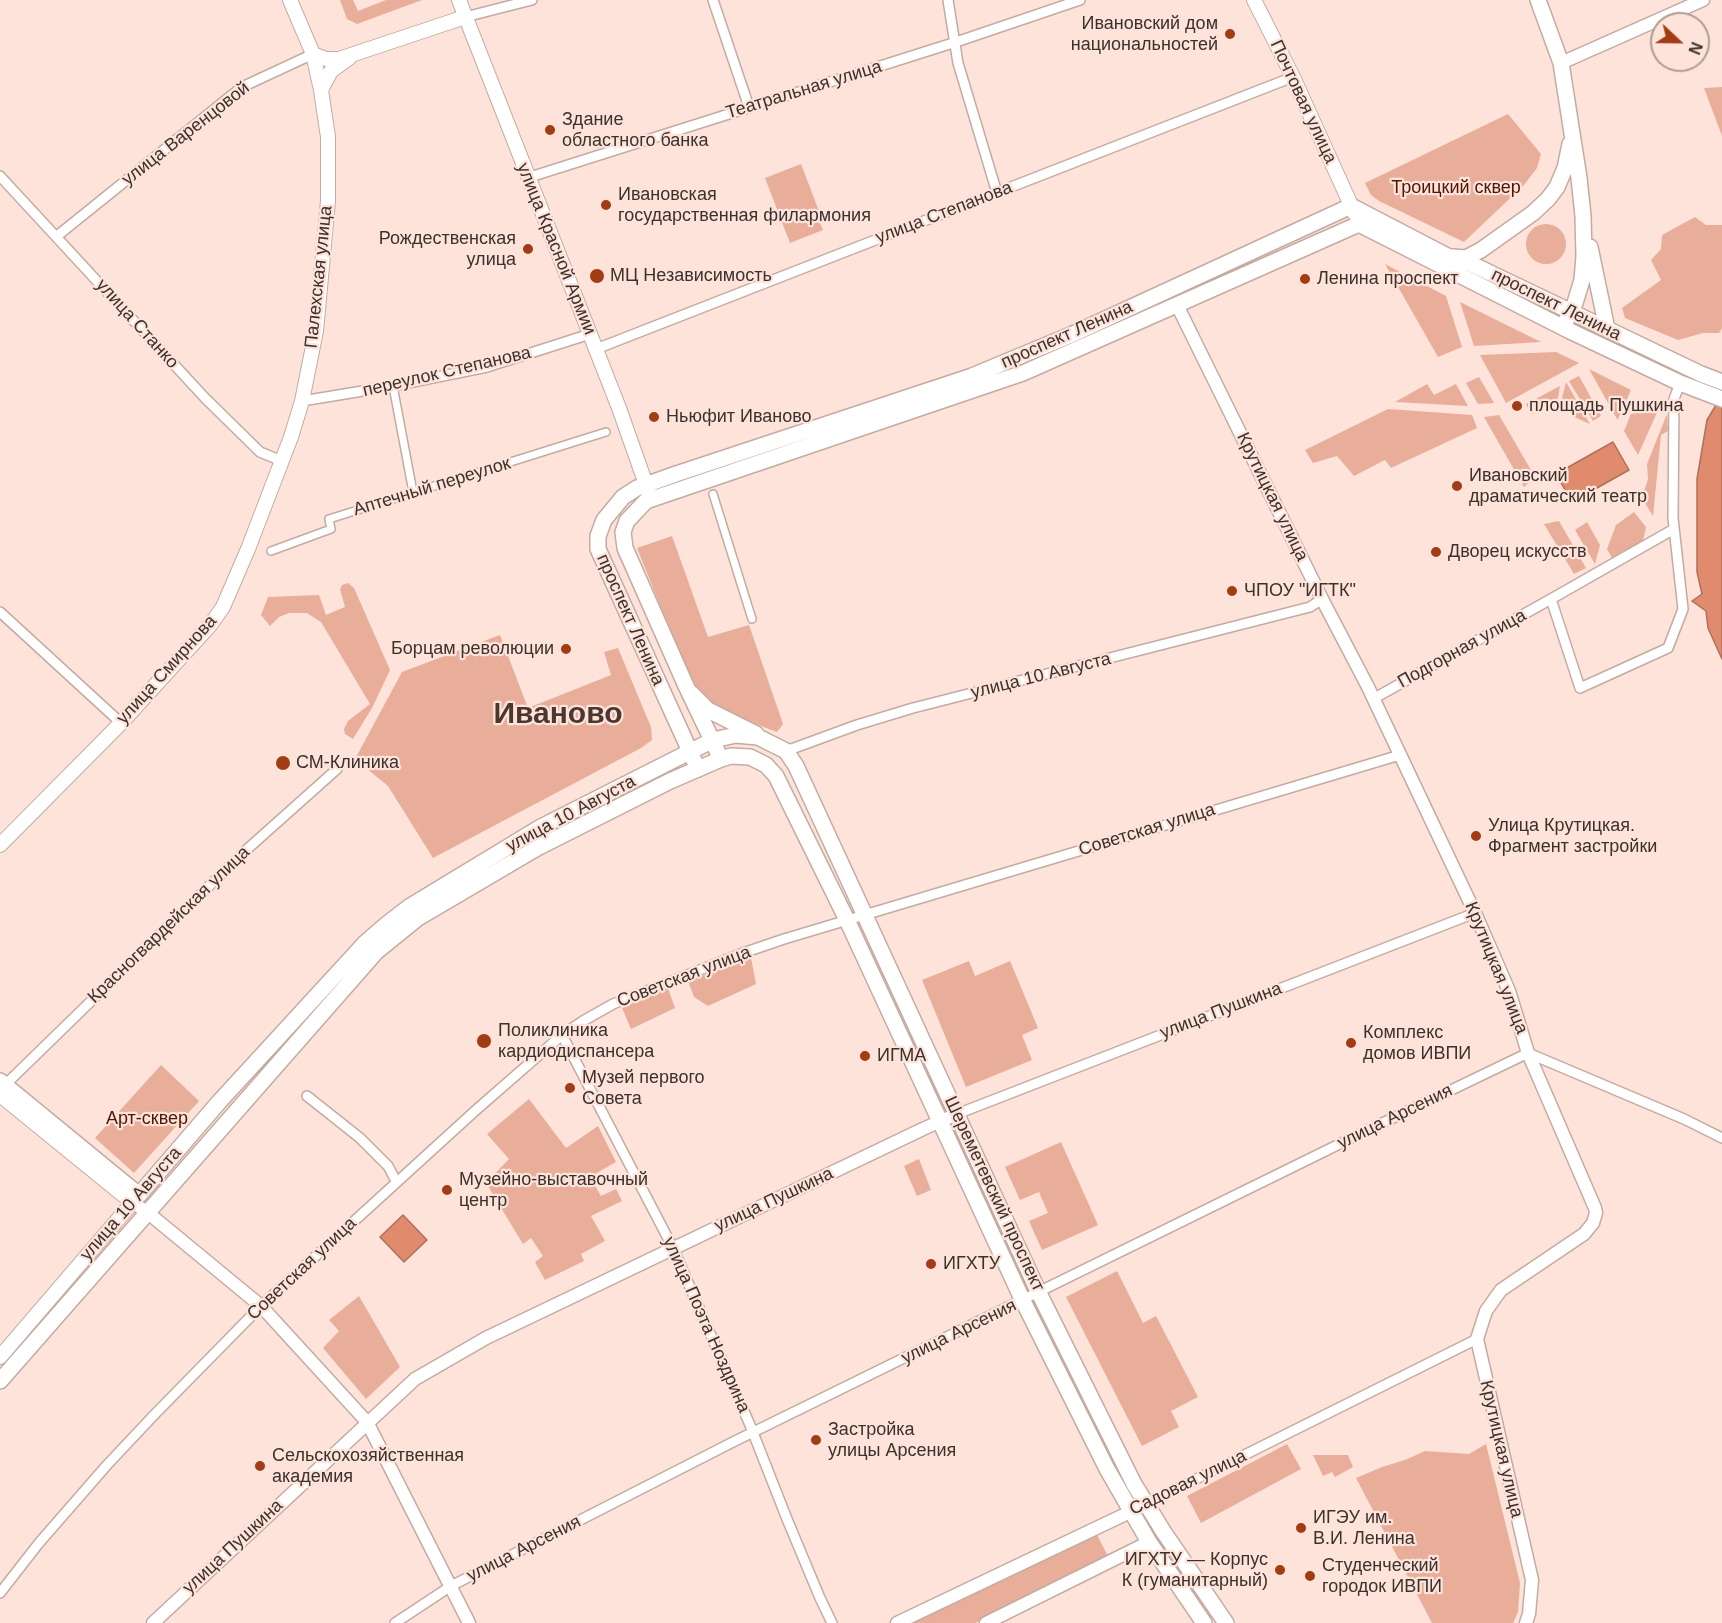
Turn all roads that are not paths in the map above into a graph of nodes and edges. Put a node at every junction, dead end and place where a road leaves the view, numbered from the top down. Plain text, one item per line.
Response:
1 (290, 0) edge
2 (459, 0) edge
3 (532, 0) edge
4 (713, 0) edge
5 (948, 0) edge
6 (1080, 0) edge
7 (1254, 0) edge
8 (1538, 0) edge
9 (1703, 0) edge
10 (465, 17) junction
11 (956, 42) junction
12 (314, 54) junction
13 (351, 56) junction
14 (1561, 63) junction
15 (1293, 77) junction
16 (321, 90) junction
17 (749, 107) junction
18 (1570, 117) junction
19 (0, 176) edge
20 (527, 178) junction
21 (997, 193) junction
22 (1351, 206) junction
23 (1583, 216) junction
24 (1359, 224) junction
25 (57, 236) junction
26 (1449, 257) junction
27 (1177, 305) junction
28 (1571, 312) junction
29 (1563, 327) junction
30 (1607, 329) junction
31 (590, 334) junction
32 (596, 348) junction
33 (1722, 382) edge
34 (1686, 385) junction
35 (393, 386) junction
36 (1722, 399) edge
37 (302, 400) junction
38 (606, 432) dead end
39 (282, 461) junction
40 (413, 492) junction
41 (648, 492) junction
42 (713, 494) dead end
43 (1674, 529) junction
44 (271, 551) dead end
45 (1322, 599) junction
46 (1551, 599) junction
47 (0, 612) edge
48 (752, 619) dead end
49 (686, 686) junction
50 (1373, 699) junction
51 (675, 722) junction
52 (121, 723) junction
53 (713, 740) junction
54 (767, 740) junction
55 (689, 751) junction
56 (786, 751) junction
57 (1400, 755) junction
58 (721, 759) junction
59 (663, 764) junction
60 (766, 765) joint
61 (337, 769) dead end
62 (698, 769) junction
63 (0, 845) edge
64 (1475, 913) junction
65 (865, 915) junction
66 (847, 920) junction
67 (562, 1035) junction
68 (1528, 1053) junction
69 (2, 1087) edge
70 (307, 1096) dead end
71 (957, 1114) junction
72 (940, 1122) junction
73 (1722, 1138) edge
74 (396, 1181) junction
75 (136, 1199) junction
76 (147, 1212) junction
77 (673, 1248) junction
78 (1039, 1293) junction
79 (1023, 1300) junction
80 (261, 1306) junction
81 (1477, 1339) junction
82 (0, 1357) edge
83 (1, 1377) edge
84 (367, 1422) junction
85 (753, 1432) junction
86 (1145, 1504) junction
87 (1130, 1512) junction
88 (1149, 1542) junction
89 (451, 1586) junction
90 (0, 1593) edge
91 (1528, 1619) edge
92 (153, 1623) edge
93 (395, 1623) edge
94 (469, 1623) edge
95 (832, 1623) edge
96 (897, 1623) edge
97 (986, 1623) edge
98 (1204, 1623) edge
99 (1226, 1623) edge

1 - 12 main road, Палехская улица
2 - 10 main road, улица Красной Армии
3 - 10 street
4 - 17 street
5 - 11 street
6 - 11 street, Театральная улица
7 - 15 main road, Почтовая улица
8 - 14 main road
9 - 14 street
10 - 13 main road
10 - 20 main road, улица Красной Армии
11 - 17 street, Театральная улица
11 - 21 street
12 - 13 main road
12 - 16 main road, Палехская улица
12 - 25 street, улица Варенцовой
13 - 16 main road
14 - 18 main road
15 - 21 street, улица Степанова
15 - 22 main road, Почтовая улица
16 - 37 main road, Палехская улица
17 - 20 street, Театральная улица
18 - 23 main road
18 - 26 main road
19 - 25 street, улица Станко
20 - 31 main road, улица Красной Армии
21 - 32 street, улица Степанова
22 - 24 main road, Почтовая улица
22 - 26 main road, проспект Ленина
22 - 41 main road, проспект Ленина
23 - 28 main road
23 - 30 main road
24 - 27 main road, проспект Ленина
24 - 29 main road, проспект Ленина
25 - 39 street, улица Станко
26 - 28 main road, проспект Ленина
27 - 41 main road, проспект Ленина
27 - 45 street, Крутицкая улица
28 - 29 main road
28 - 30 main road, проспект Ленина
29 - 34 main road, проспект Ленина
30 - 33 main road, проспект Ленина
31 - 32 main road, улица Красной Армии
31 - 35 street, переулок Степанова
32 - 41 main road, улица Красной Армии
34 - 36 main road, проспект Ленина
34 - 43 street
35 - 37 street, переулок Степанова
35 - 40 street
37 - 39 main road, Палехская улица
38 - 40 street, Аптечный переулок
39 - 52 main road, улица Смирнова
40 - 44 street, Аптечный переулок
41 - 49 main road, проспект Ленина
41 - 51 main road, проспект Ленина
42 - 48 street
43 - 46 street, Подгорная улица
43 - 46 street
45 - 50 street, Крутицкая улица
45 - 56 street, улица 10 Августа
46 - 50 street, Подгорная улица
47 - 52 street
49 - 53 main road, проспект Ленина
49 - 54 main road, проспект Ленина
50 - 57 street, Крутицкая улица
51 - 55 main road, проспект Ленина
51 - 59 main road, проспект Ленина
52 - 63 main road, улица Смирнова
53 - 54 main road, улица 10 Августа
53 - 55 main road, улица 10 Августа
53 - 58 main road, проспект Ленина
54 - 56 main road, улица 10 Августа
55 - 59 main road, улица 10 Августа
55 - 62 main road, проспект Ленина
56 - 65 main road, Шереметевский проспект
57 - 64 street, Крутицкая улица
57 - 65 street, Советская улица
58 - 60 main road, улица 10 Августа
58 - 62 main road, улица 10 Августа
59 - 75 main road, улица 10 Августа
60 - 66 main road, Шереметевский проспект
61 - 69 street, Красногвардейская улица
62 - 76 main road, улица 10 Августа
64 - 68 street, Крутицкая улица
64 - 71 street, улица Пушкина
65 - 66 street, Советская улица
65 - 71 main road, Шереметевский проспект
66 - 67 street, Советская улица
66 - 72 main road, Шереметевский проспект
67 - 74 street, Советская улица
67 - 77 street, улица Поэта Ноздрина
68 - 73 street
68 - 78 street, улица Арсения
68 - 81 street, Крутицкая улица
69 - 75 main road
70 - 74 street
71 - 72 street, улица Пушкина
71 - 78 main road, Шереметевский проспект
72 - 77 street, улица Пушкина
72 - 79 main road, Шереметевский проспект
74 - 80 street, Советская улица
75 - 76 street
75 - 82 main road, улица 10 Августа
76 - 80 street
76 - 83 main road, улица 10 Августа
77 - 84 street, улица Пушкина
77 - 85 street, улица Поэта Ноздрина
78 - 79 street, улица Арсения
78 - 86 main road, Шереметевский проспект
79 - 85 street, улица Арсения
79 - 87 main road, Шереметевский проспект
80 - 84 street
80 - 90 street, Советская улица
81 - 86 street, Садовая улица
81 - 91 street, Крутицкая улица
84 - 89 street
84 - 92 street, улица Пушкина
85 - 89 street, улица Арсения
85 - 95 street, улица Поэта Ноздрина
86 - 87 street, Садовая улица
86 - 99 main road, Шереметевский проспект
87 - 88 main road, Шереметевский проспект
87 - 96 street, Садовая улица
88 - 97 street, Садовая улица
88 - 98 main road, Шереметевский проспект
89 - 93 street, улица Арсения
89 - 94 street

